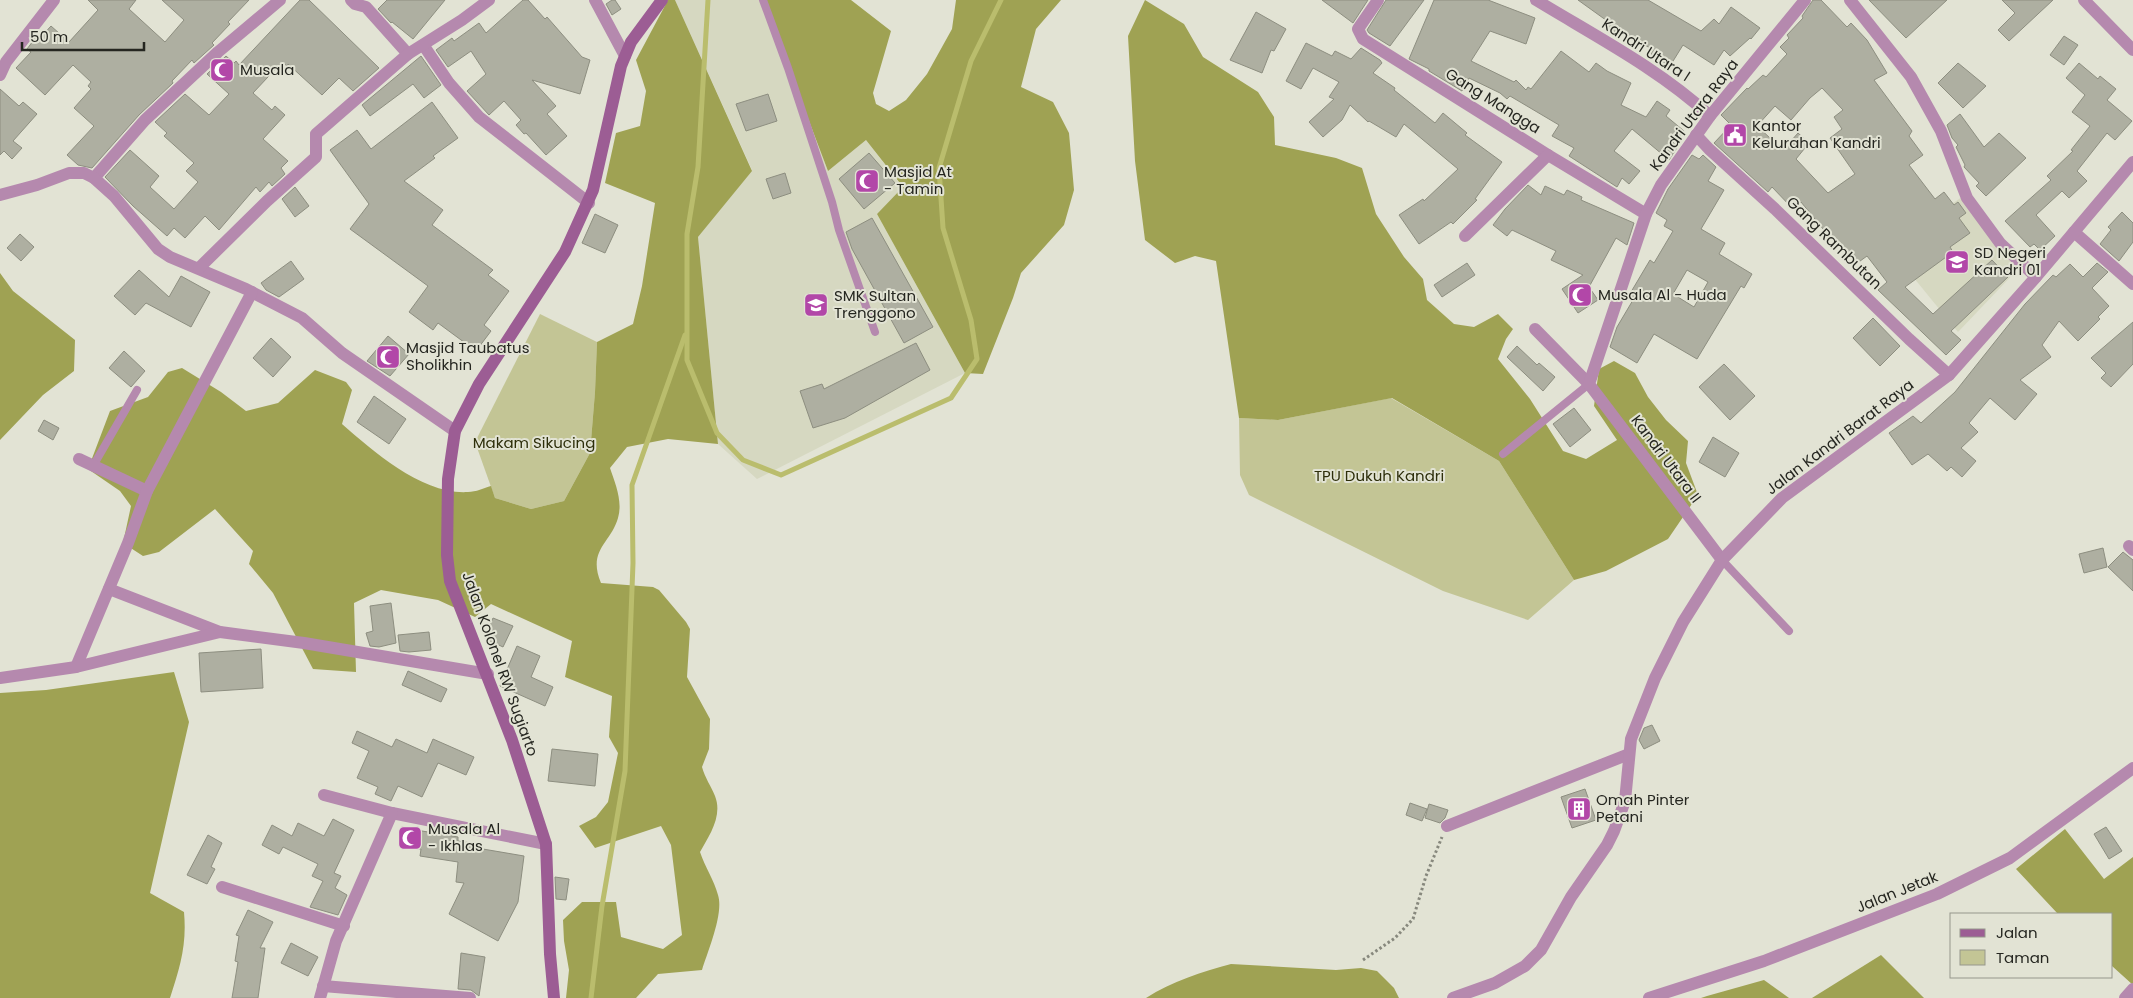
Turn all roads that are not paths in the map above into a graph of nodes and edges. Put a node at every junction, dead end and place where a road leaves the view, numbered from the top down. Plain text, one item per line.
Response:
1 (54, 0) edge
2 (280, 0) edge
3 (351, 0) edge
4 (489, 0) edge
5 (596, 0) edge
6 (662, 0) edge
7 (763, 0) edge
8 (1378, 0) edge
9 (1536, 0) edge
10 (1806, 0) edge
11 (1850, 0) edge
12 (2084, 0) edge
13 (424, 46) junction
14 (2133, 50) edge
15 (408, 54) junction
16 (625, 56) junction
17 (3, 60) edge
18 (0, 75) edge
19 (1710, 116) junction
20 (1696, 135) junction
21 (1548, 155) junction
22 (2133, 162) edge
23 (94, 178) junction
24 (0, 195) edge
25 (589, 203) junction
26 (1646, 214) junction
27 (2074, 232) junction
28 (1465, 236) dead end
29 (199, 268) junction
30 (2036, 277) junction
31 (2133, 284) edge
32 (252, 292) junction
33 (1535, 329) dead end
34 (875, 332) dead end
35 (1949, 375) junction
36 (1590, 380) junction
37 (137, 390) dead end
38 (456, 431) junction
39 (1504, 454) dead end
40 (79, 459) dead end
41 (93, 466) junction
42 (148, 491) junction
43 (1722, 560) junction
44 (109, 589) junction
45 (1788, 631) dead end
46 (220, 632) junction
47 (76, 667) junction
48 (488, 674) junction
49 (0, 678) edge
50 (1629, 754) junction
51 (2133, 768) edge
52 (324, 794) dead end
53 (392, 813) junction
54 (1447, 826) road end
55 (546, 844) junction
56 (222, 887) dead end
57 (344, 926) junction
58 (2133, 989) edge
59 (322, 992) edge
60 (470, 998) edge
61 (554, 998) edge
62 (1453, 998) edge
63 (1649, 998) edge
64 (2125, 998) edge

1 - 17 street
2 - 23 street
3 - 15 street
4 - 13 street
5 - 16 street
6 - 16 main road, Jalan Kolonel RW Sugiarto
7 - 34 lane
8 - 21 street, Gang Mangga
9 - 19 street, Kandri Utara I
10 - 19 street, Kandri Utara Raya
11 - 30 street
12 - 14 street
13 - 15 street
13 - 25 street
15 - 29 street
16 - 25 main road, Jalan Kolonel RW Sugiarto
17 - 18 street
19 - 20 street, Kandri Utara Raya
20 - 26 street, Kandri Utara Raya
20 - 35 street, Gang Rambutan
21 - 26 street, Gang Mangga
21 - 28 street
22 - 27 street, Jalan Kandri Barat Raya
23 - 24 street
23 - 29 street
25 - 38 main road, Jalan Kolonel RW Sugiarto
26 - 36 street, Kandri Utara Raya
27 - 30 street, Jalan Kandri Barat Raya
27 - 31 street
29 - 32 street
30 - 35 street, Jalan Kandri Barat Raya
32 - 38 street
32 - 42 street
33 - 36 street, Kandri Utara II
35 - 43 street, Jalan Kandri Barat Raya
36 - 39 lane
36 - 43 street, Kandri Utara II
37 - 41 lane
38 - 48 main road, Jalan Kolonel RW Sugiarto
40 - 41 street
41 - 42 street
42 - 44 street
43 - 45 lane
43 - 50 street, Jalan Kandri Barat Raya
44 - 46 street
44 - 47 street
46 - 47 street
46 - 48 street
47 - 49 street
48 - 55 main road, Jalan Kolonel RW Sugiarto
50 - 54 street
50 - 62 street, Jalan Kandri Barat Raya
51 - 63 street, Jalan Jetak
52 - 53 street
53 - 55 street
53 - 57 street
55 - 61 main road, Jalan Kolonel RW Sugiarto
56 - 57 street
57 - 59 street
58 - 64 street
59 - 60 street

